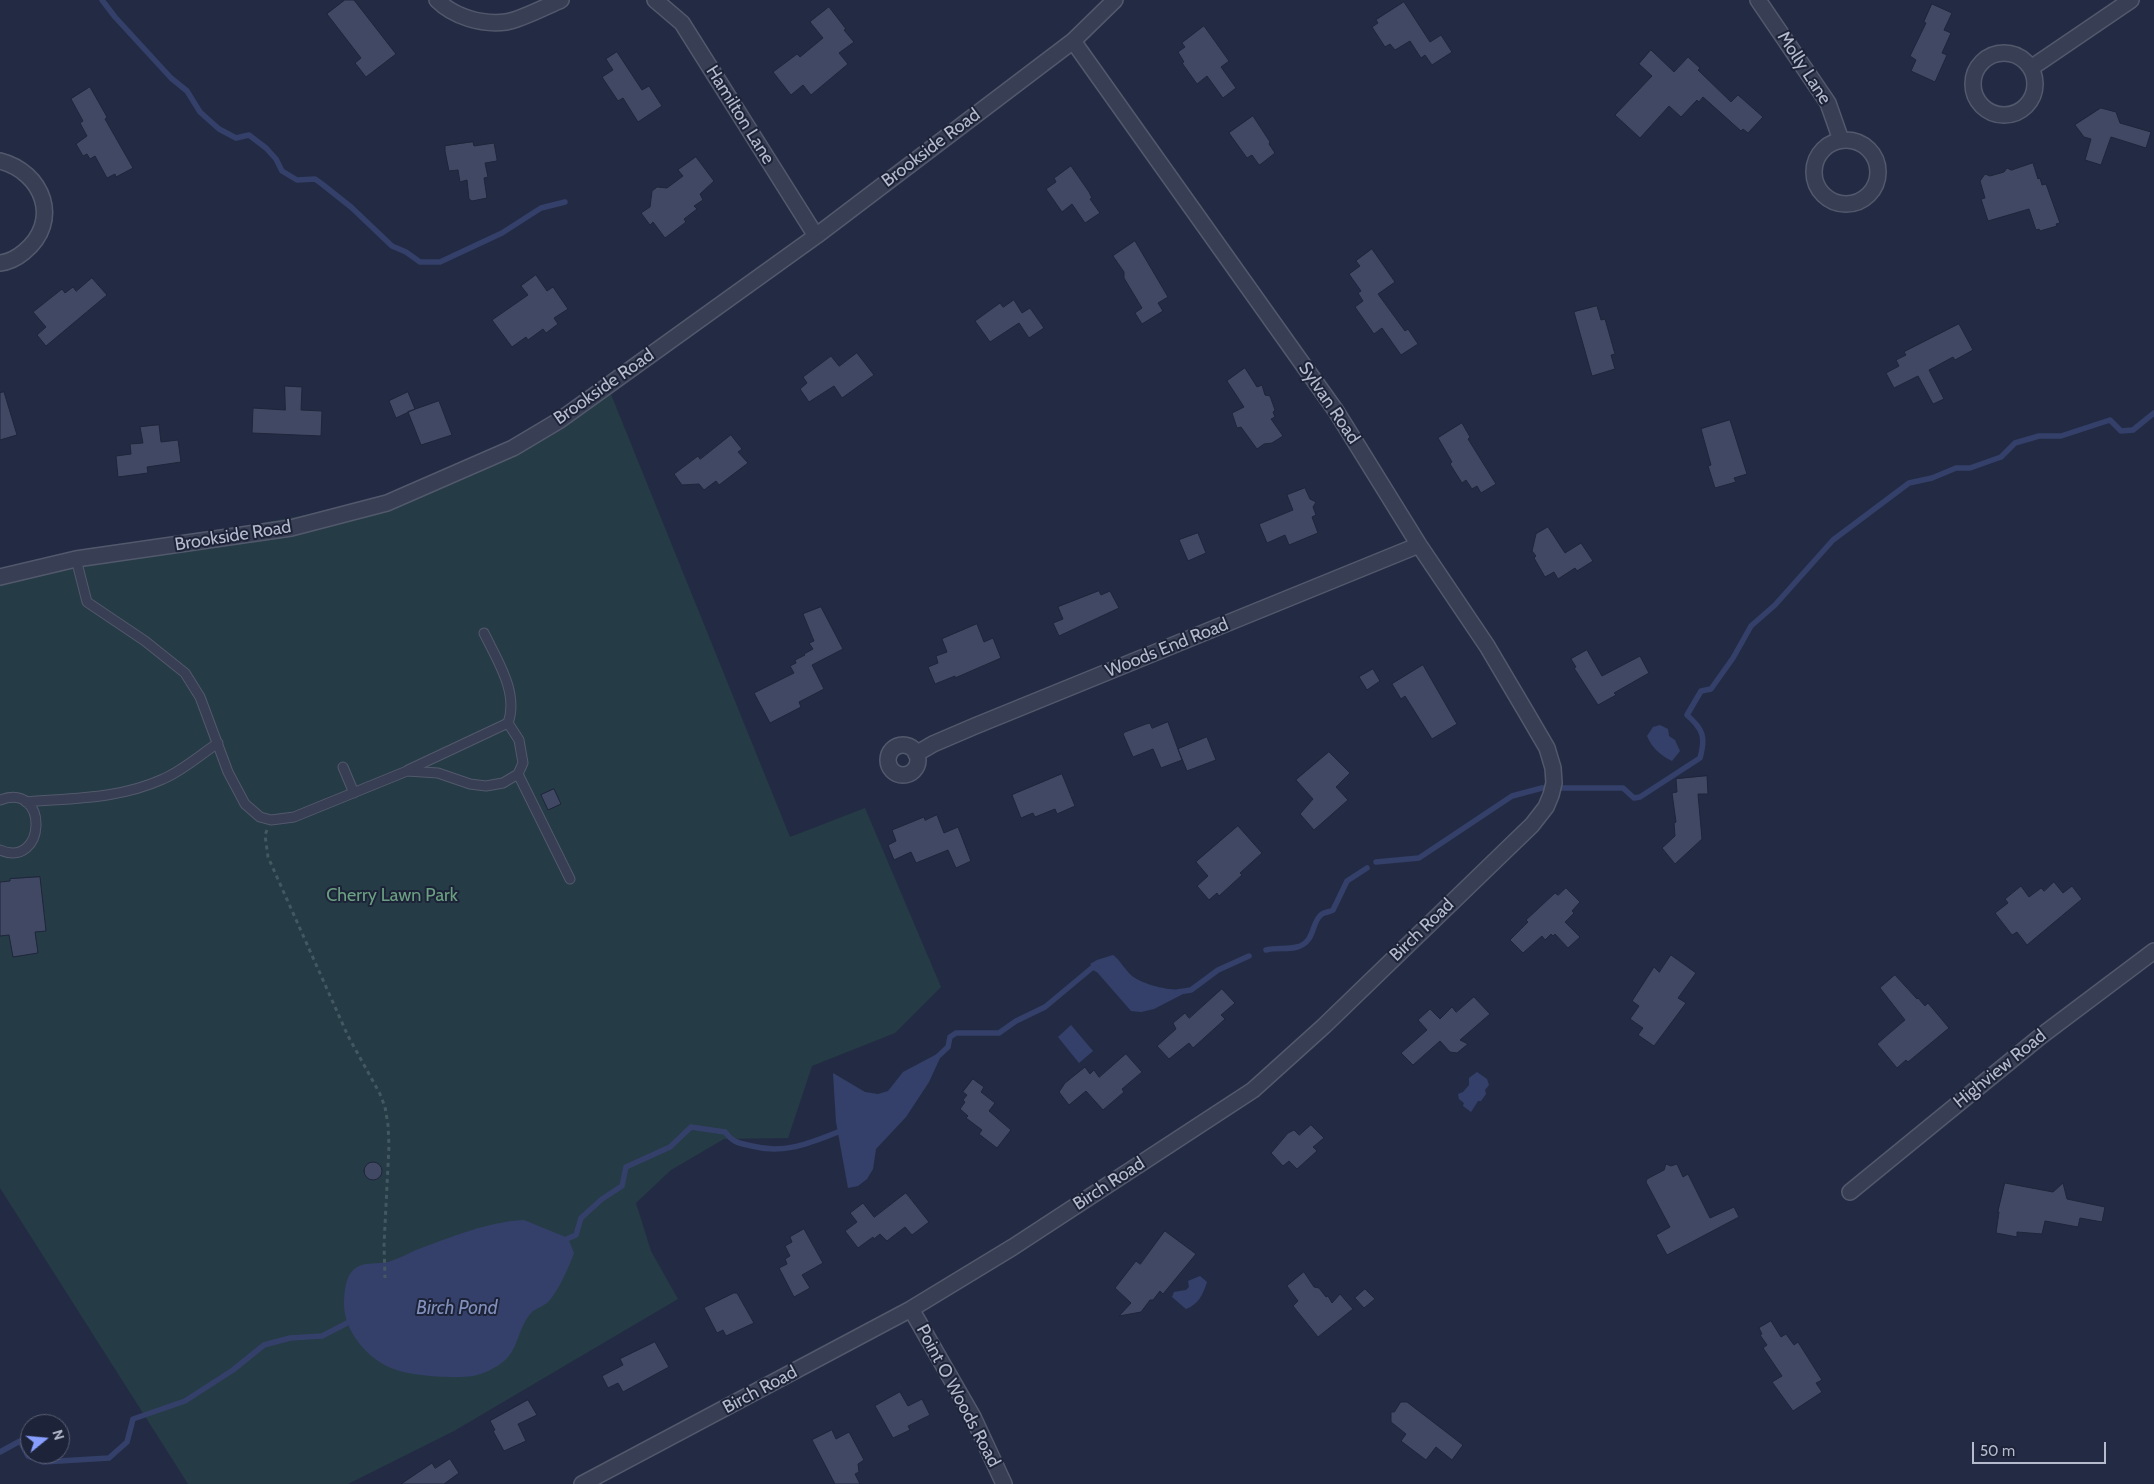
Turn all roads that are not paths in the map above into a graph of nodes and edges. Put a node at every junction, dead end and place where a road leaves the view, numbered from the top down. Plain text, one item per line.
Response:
1 (436, 0) edge
2 (561, 0) edge
3 (655, 0) edge
4 (1115, 0) edge
5 (1758, 0) edge
6 (2131, 0) edge
7 (1073, 41) junction
8 (2031, 68) junction
9 (1841, 140) junction
10 (0, 160) edge
11 (816, 236) junction
12 (0, 262) edge
13 (1419, 545) junction
14 (76, 559) junction
15 (0, 577) edge
16 (484, 633) dead end
17 (508, 723) junction
18 (218, 743) junction
19 (916, 754) dead end
20 (343, 767) dead end
21 (407, 771) junction
22 (518, 774) junction
23 (1553, 789) joint
24 (354, 793) junction
25 (0, 800) edge
26 (26, 802) junction
27 (0, 850) edge
28 (570, 880) dead end
29 (2154, 951) edge
30 (1850, 1192) dead end
31 (911, 1309) junction
32 (582, 1484) edge
33 (1004, 1484) edge

1 - 2 street
3 - 11 street, Hamilton Lane
4 - 7 street, Brookside Road
5 - 9 street, Molly Lane
6 - 8 street
7 - 11 street, Brookside Road
7 - 13 street, Sylvan Road
8 - 8 street
9 - 9 street
10 - 12 street
11 - 14 street, Brookside Road
13 - 19 street, Woods End Road
13 - 23 street, Sylvan Road
14 - 15 street, Brookside Road
14 - 18 lane
16 - 17 lane
17 - 21 lane
17 - 22 lane
18 - 24 lane
18 - 26 lane
20 - 24 lane
21 - 22 lane
21 - 24 lane
22 - 28 lane
23 - 31 street, Birch Road
25 - 26 lane
26 - 27 lane
29 - 30 street, Highview Road
31 - 32 street, Birch Road
31 - 33 street, Point O Woods Road

